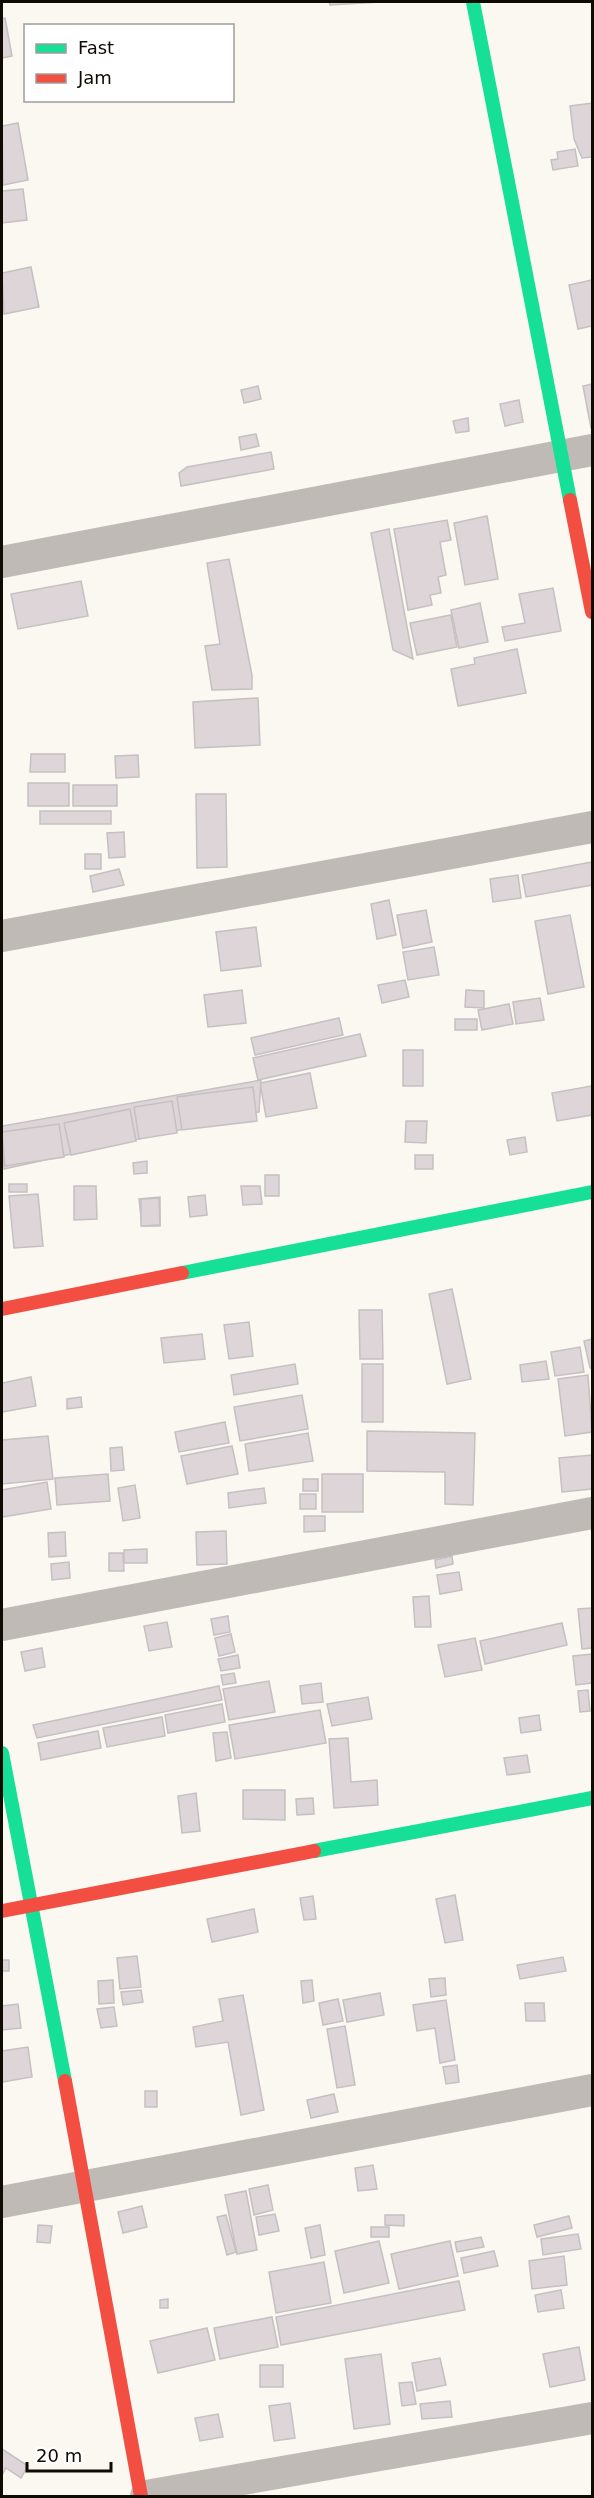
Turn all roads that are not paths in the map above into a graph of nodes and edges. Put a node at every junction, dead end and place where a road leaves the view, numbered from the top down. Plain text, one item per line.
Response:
1 (473, 2) edge
2 (578, 453) edge
3 (2, 562) edge
4 (592, 612) edge
5 (592, 827) edge
6 (2, 936) edge
7 (592, 1192) edge
8 (2, 1309) edge
9 (592, 1513) edge
10 (2, 1625) edge
11 (2, 1753) edge
12 (592, 1798) edge
13 (33, 1906) junction
14 (2, 1911) edge
15 (592, 2090) edge
16 (84, 2185) junction
17 (2, 2202) edge
18 (592, 2418) edge
19 (141, 2496) edge
20 (146, 2496) edge

1 - 2 street
2 - 3 street
2 - 4 street
5 - 6 street
7 - 8 street
9 - 10 street
11 - 13 street
12 - 13 street
13 - 14 street
13 - 16 street
15 - 16 street
16 - 17 street
16 - 19 street
18 - 20 street

